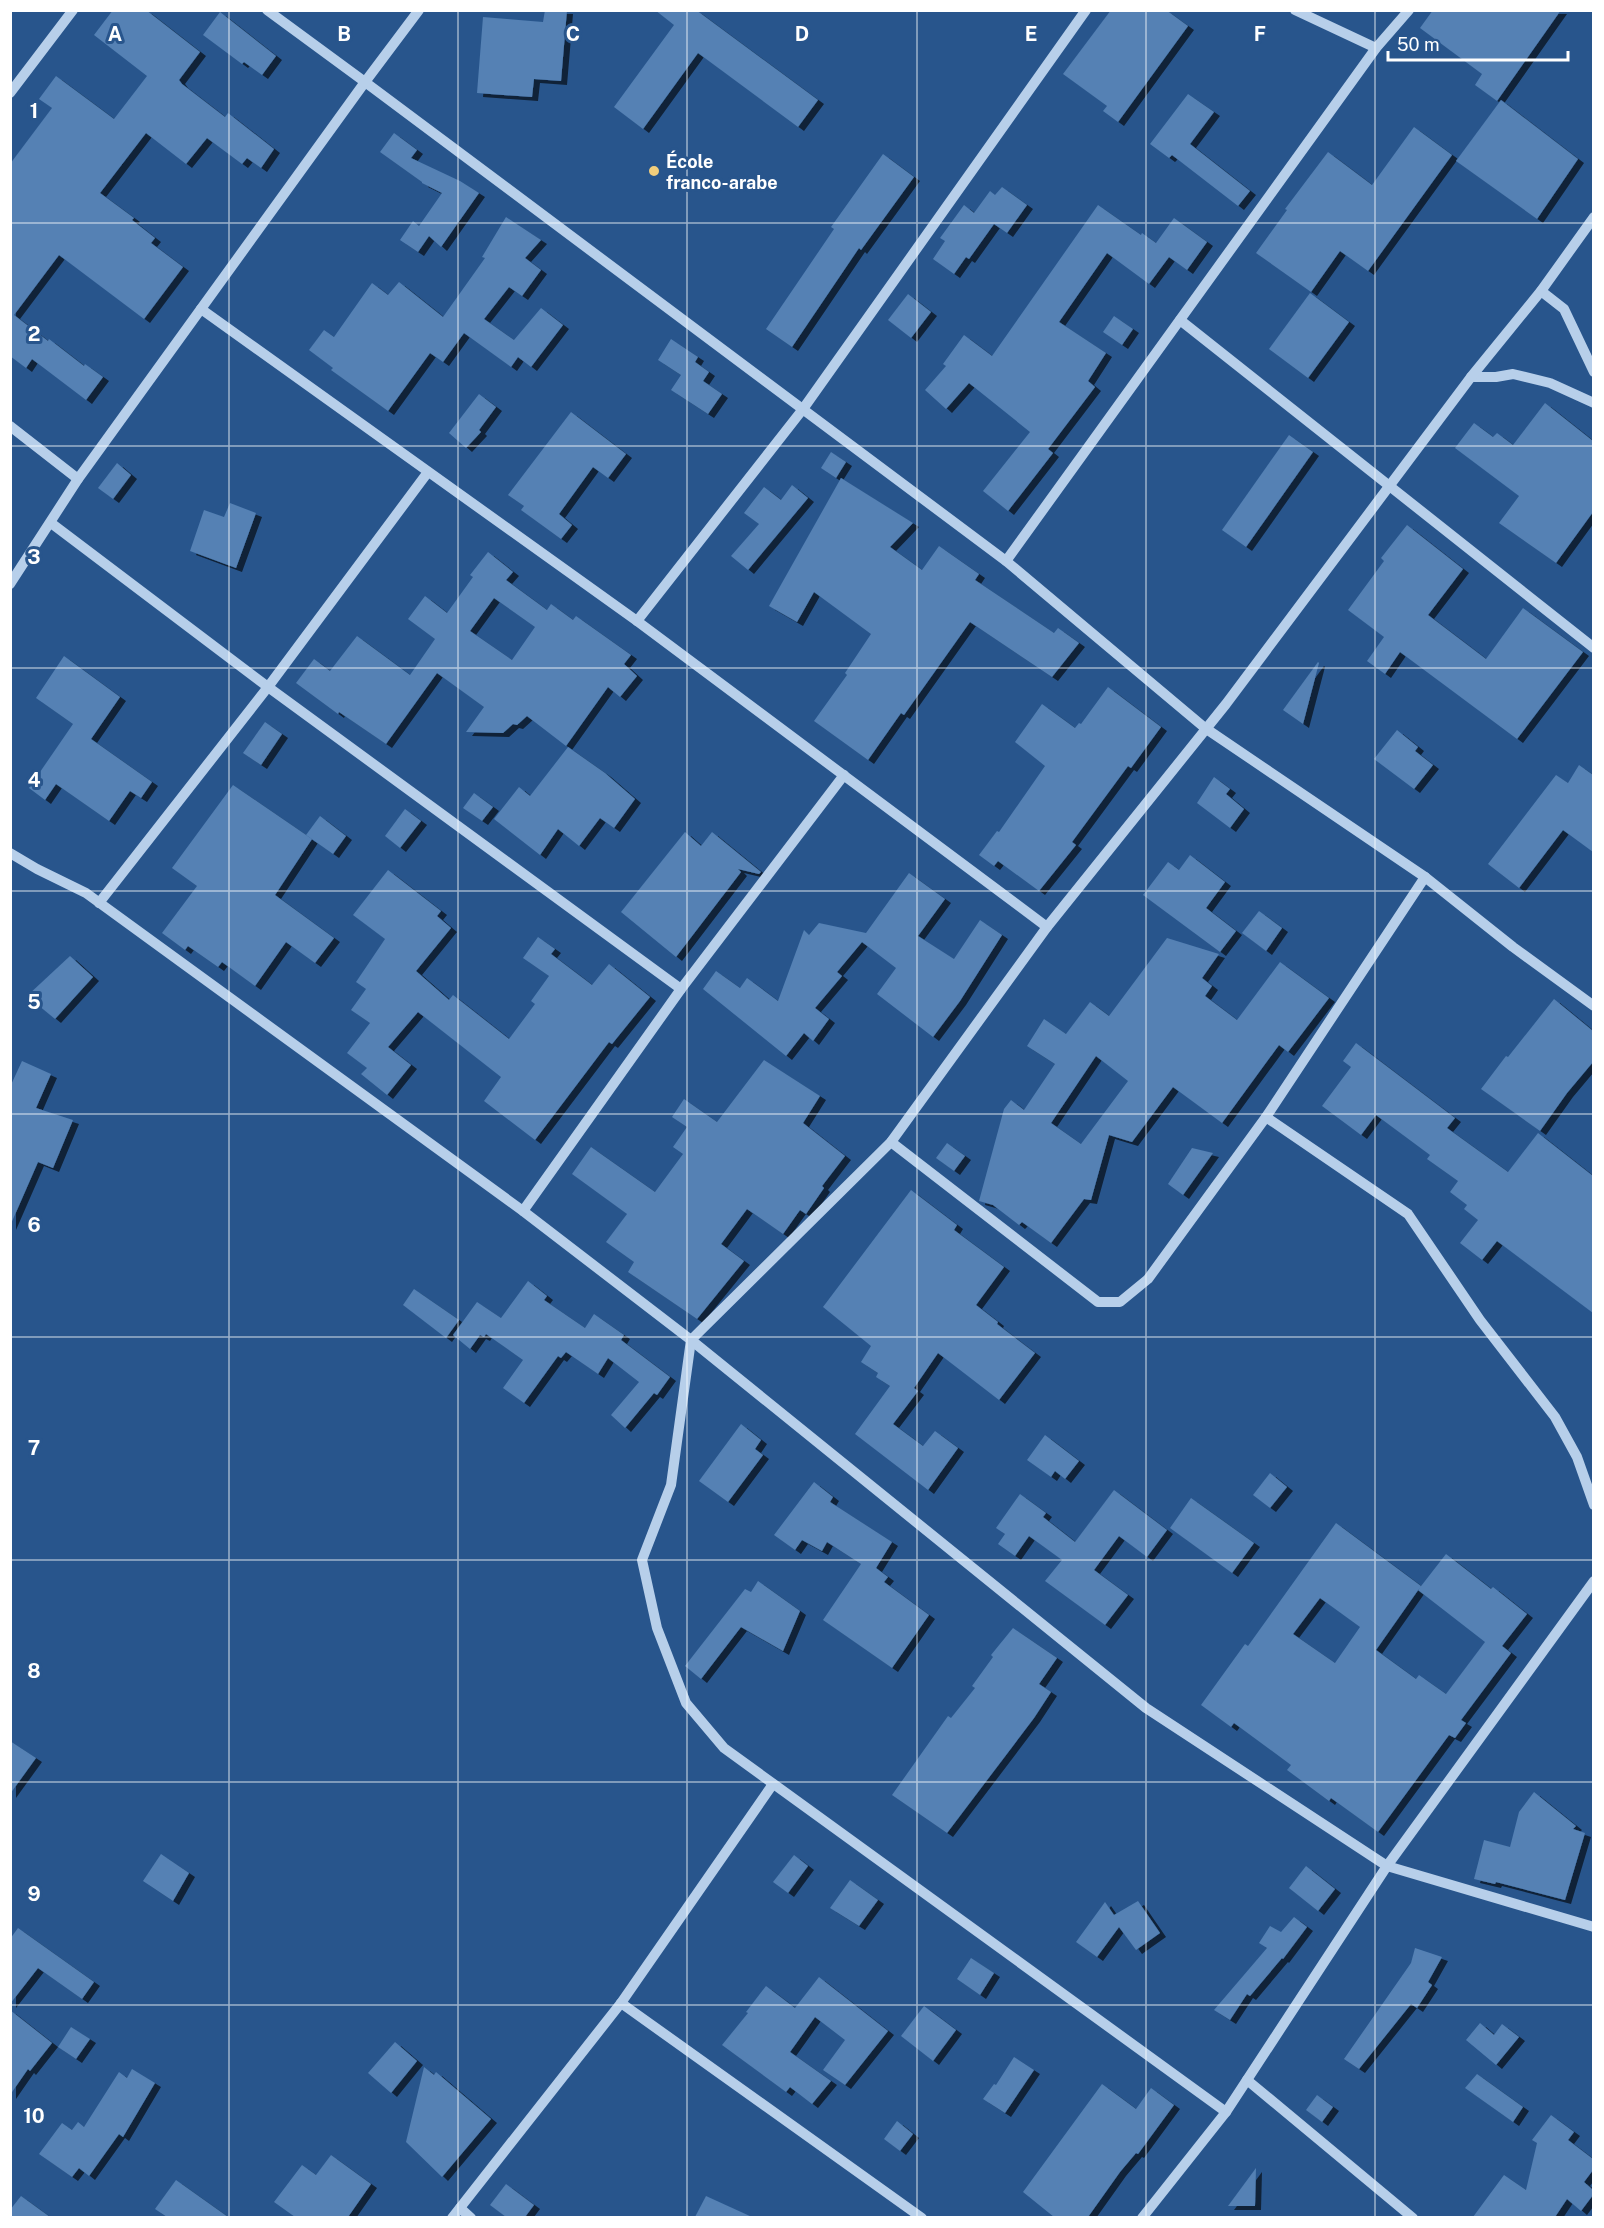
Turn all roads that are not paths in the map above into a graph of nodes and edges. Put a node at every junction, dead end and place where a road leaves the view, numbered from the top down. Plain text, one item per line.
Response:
1 (74, 10) edge
2 (267, 10) edge
3 (419, 10) edge
4 (1086, 10) edge
5 (1295, 10) edge
6 (1409, 10) edge
7 (1377, 48) junction
8 (365, 81) junction
9 (10, 93) edge
10 (1593, 217) edge
11 (1541, 291) junction
12 (201, 309) junction
13 (1180, 320) junction
14 (1593, 372) edge
15 (1471, 377) junction
16 (1593, 403) edge
17 (803, 409) junction
18 (10, 426) edge
19 (428, 472) junction
20 (78, 479) junction
21 (1389, 487) junction
22 (51, 523) junction
23 (1006, 561) junction
24 (10, 584) edge
25 (637, 621) junction
26 (1593, 648) edge
27 (268, 687) junction
28 (1205, 728) junction
29 (844, 775) junction
30 (10, 853) edge
31 (1425, 877) junction
32 (99, 903) junction
33 (1047, 927) junction
34 (681, 989) junction
35 (1593, 1006) edge
36 (1266, 1117) junction
37 (891, 1142) junction
38 (523, 1211) junction
39 (691, 1340) junction
40 (1593, 1505) edge
41 (1593, 1581) edge
42 (773, 1784) junction
43 (1387, 1866) junction
44 (1593, 1927) edge
45 (621, 2002) junction
46 (1247, 2080) junction
47 (1226, 2112) junction
48 (460, 2208) junction
49 (452, 2217) edge
50 (471, 2217) edge
51 (922, 2217) edge
52 (1142, 2217) edge
53 (1413, 2217) edge

1 - 9 street
2 - 8 street
3 - 8 street
4 - 17 street
5 - 7 street
6 - 7 street
7 - 13 street
8 - 12 street
8 - 17 street
10 - 11 street
11 - 14 street
11 - 15 street
12 - 19 street
12 - 20 street
13 - 21 street
13 - 23 street
15 - 16 street
15 - 21 street
17 - 23 street
17 - 25 street
18 - 20 street
19 - 25 street
19 - 27 street
20 - 22 street
21 - 26 street
21 - 28 street
22 - 24 street
22 - 27 street
23 - 28 street
25 - 29 street
27 - 32 street
27 - 34 street
28 - 31 street
28 - 33 street
29 - 33 street
29 - 34 street
30 - 32 street
31 - 35 street
31 - 36 street
32 - 38 street
33 - 37 street
34 - 38 street
36 - 37 street
36 - 40 street
37 - 39 street
38 - 39 street
39 - 42 street
39 - 43 street
41 - 43 street
42 - 45 street
42 - 47 street
43 - 44 street
43 - 46 street
45 - 48 street
45 - 51 street
46 - 47 street
46 - 53 street
47 - 52 street
48 - 49 street
48 - 50 street

